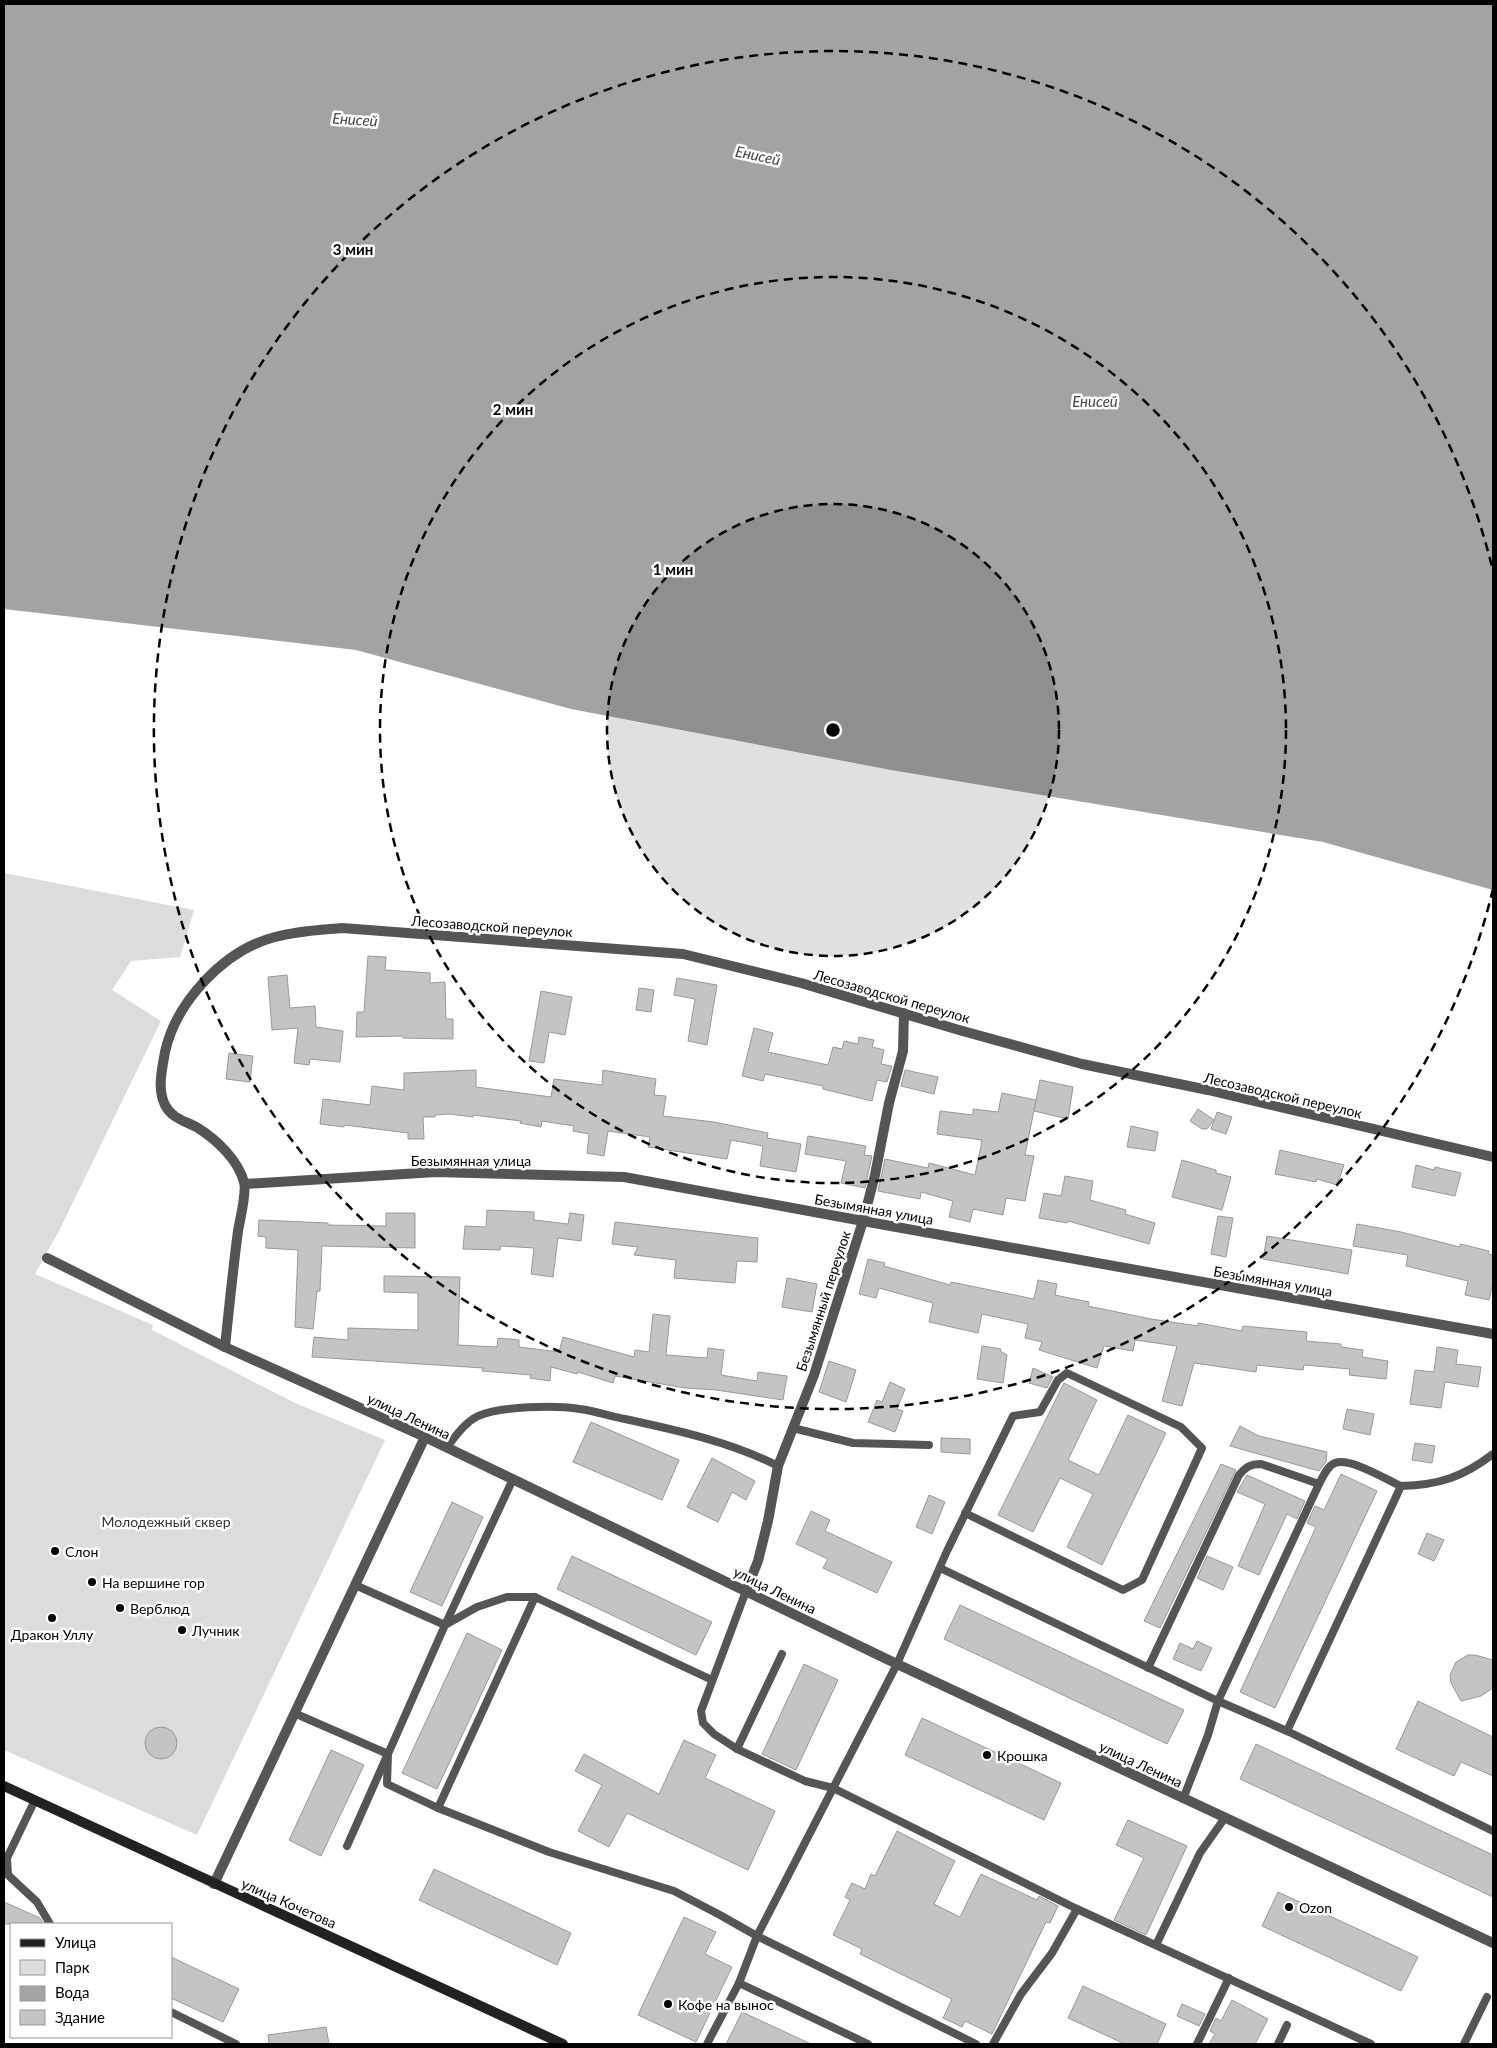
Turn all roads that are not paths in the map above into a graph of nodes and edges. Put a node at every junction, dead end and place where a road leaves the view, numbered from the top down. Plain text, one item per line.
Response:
1 (904, 1013) junction
2 (1493, 1158) edge
3 (245, 1184) junction
4 (863, 1221) junction
5 (47, 1258) dead end
6 (1493, 1334) edge
7 (225, 1347) junction
8 (793, 1428) junction
9 (425, 1437) junction
10 (929, 1445) dead end
11 (446, 1448) junction
12 (1493, 1454) edge
13 (778, 1466) junction
14 (513, 1479) junction
15 (1319, 1484) junction
16 (1401, 1486) junction
17 (965, 1513) junction
18 (940, 1568) junction
19 (355, 1585) junction
20 (746, 1591) junction
21 (535, 1598) junction
22 (445, 1625) junction
23 (782, 1654) dead end
24 (897, 1664) junction
25 (1148, 1668) junction
26 (712, 1680) junction
27 (1218, 1701) junction
28 (294, 1712) junction
29 (1287, 1731) junction
30 (737, 1749) junction
31 (388, 1754) junction
32 (4, 1786) edge
33 (833, 1788) junction
34 (1183, 1799) junction
35 (35, 1800) junction
36 (438, 1808) junction
37 (1224, 1818) junction
38 (1493, 1831) edge
39 (347, 1846) dead end
40 (6, 1878) edge
41 (214, 1884) junction
42 (1077, 1909) junction
43 (49, 1923) edge
44 (757, 1936) junction
45 (1493, 1944) edge
46 (1156, 1945) junction
47 (1229, 1978) junction
48 (739, 1983) junction
49 (1487, 1997) dead end
50 (172, 2012) edge
51 (1287, 2025) dead end
52 (236, 2044) edge
53 (563, 2044) edge
54 (707, 2044) edge
55 (868, 2044) edge
56 (976, 2044) edge
57 (993, 2044) edge
58 (1197, 2044) edge
59 (1278, 2044) edge
60 (1372, 2044) edge
61 (1464, 2044) edge

1 - 2 street, Лесозаводской переулок
1 - 3 street, Лесозаводской переулок
1 - 4 street, Безымянный переулок
3 - 4 street, Безымянная улица
3 - 7 street
4 - 6 street, Безымянная улица
4 - 8 street, Безымянный переулок
5 - 7 street, улица Ленина
7 - 9 street, улица Ленина
8 - 10 lane
8 - 13 street, Безымянный переулок
9 - 11 street, улица Ленина
9 - 19 street
11 - 13 lane
11 - 14 street, улица Ленина
12 - 16 lane
13 - 20 street, Безымянный переулок
14 - 20 street, улица Ленина
14 - 22 lane
15 - 16 lane
15 - 25 lane
15 - 27 lane
16 - 29 lane
17 - 17 lane
17 - 18 lane
18 - 24 lane
18 - 25 lane
19 - 22 lane
19 - 28 street
20 - 24 street, улица Ленина
20 - 26 lane
21 - 22 lane
21 - 26 lane
21 - 36 lane
22 - 31 lane
23 - 30 lane
24 - 33 lane
24 - 34 street, улица Ленина
25 - 27 lane
26 - 30 lane
27 - 29 lane
27 - 34 lane
28 - 31 lane
28 - 41 street
29 - 38 lane
30 - 33 lane
31 - 36 lane
31 - 39 lane
32 - 35 main road, улица Кочетова
33 - 42 lane
33 - 44 lane
34 - 37 street, улица Ленина
35 - 40 lane
35 - 41 main road, улица Кочетова
36 - 44 lane
37 - 45 street, улица Ленина
37 - 46 lane
40 - 43 lane
41 - 53 main road, улица Кочетова
42 - 46 lane
42 - 57 lane
44 - 48 lane
44 - 56 lane
46 - 47 lane
47 - 58 lane
47 - 60 lane
48 - 54 lane
48 - 55 lane
49 - 61 lane
50 - 52 lane
51 - 59 lane

